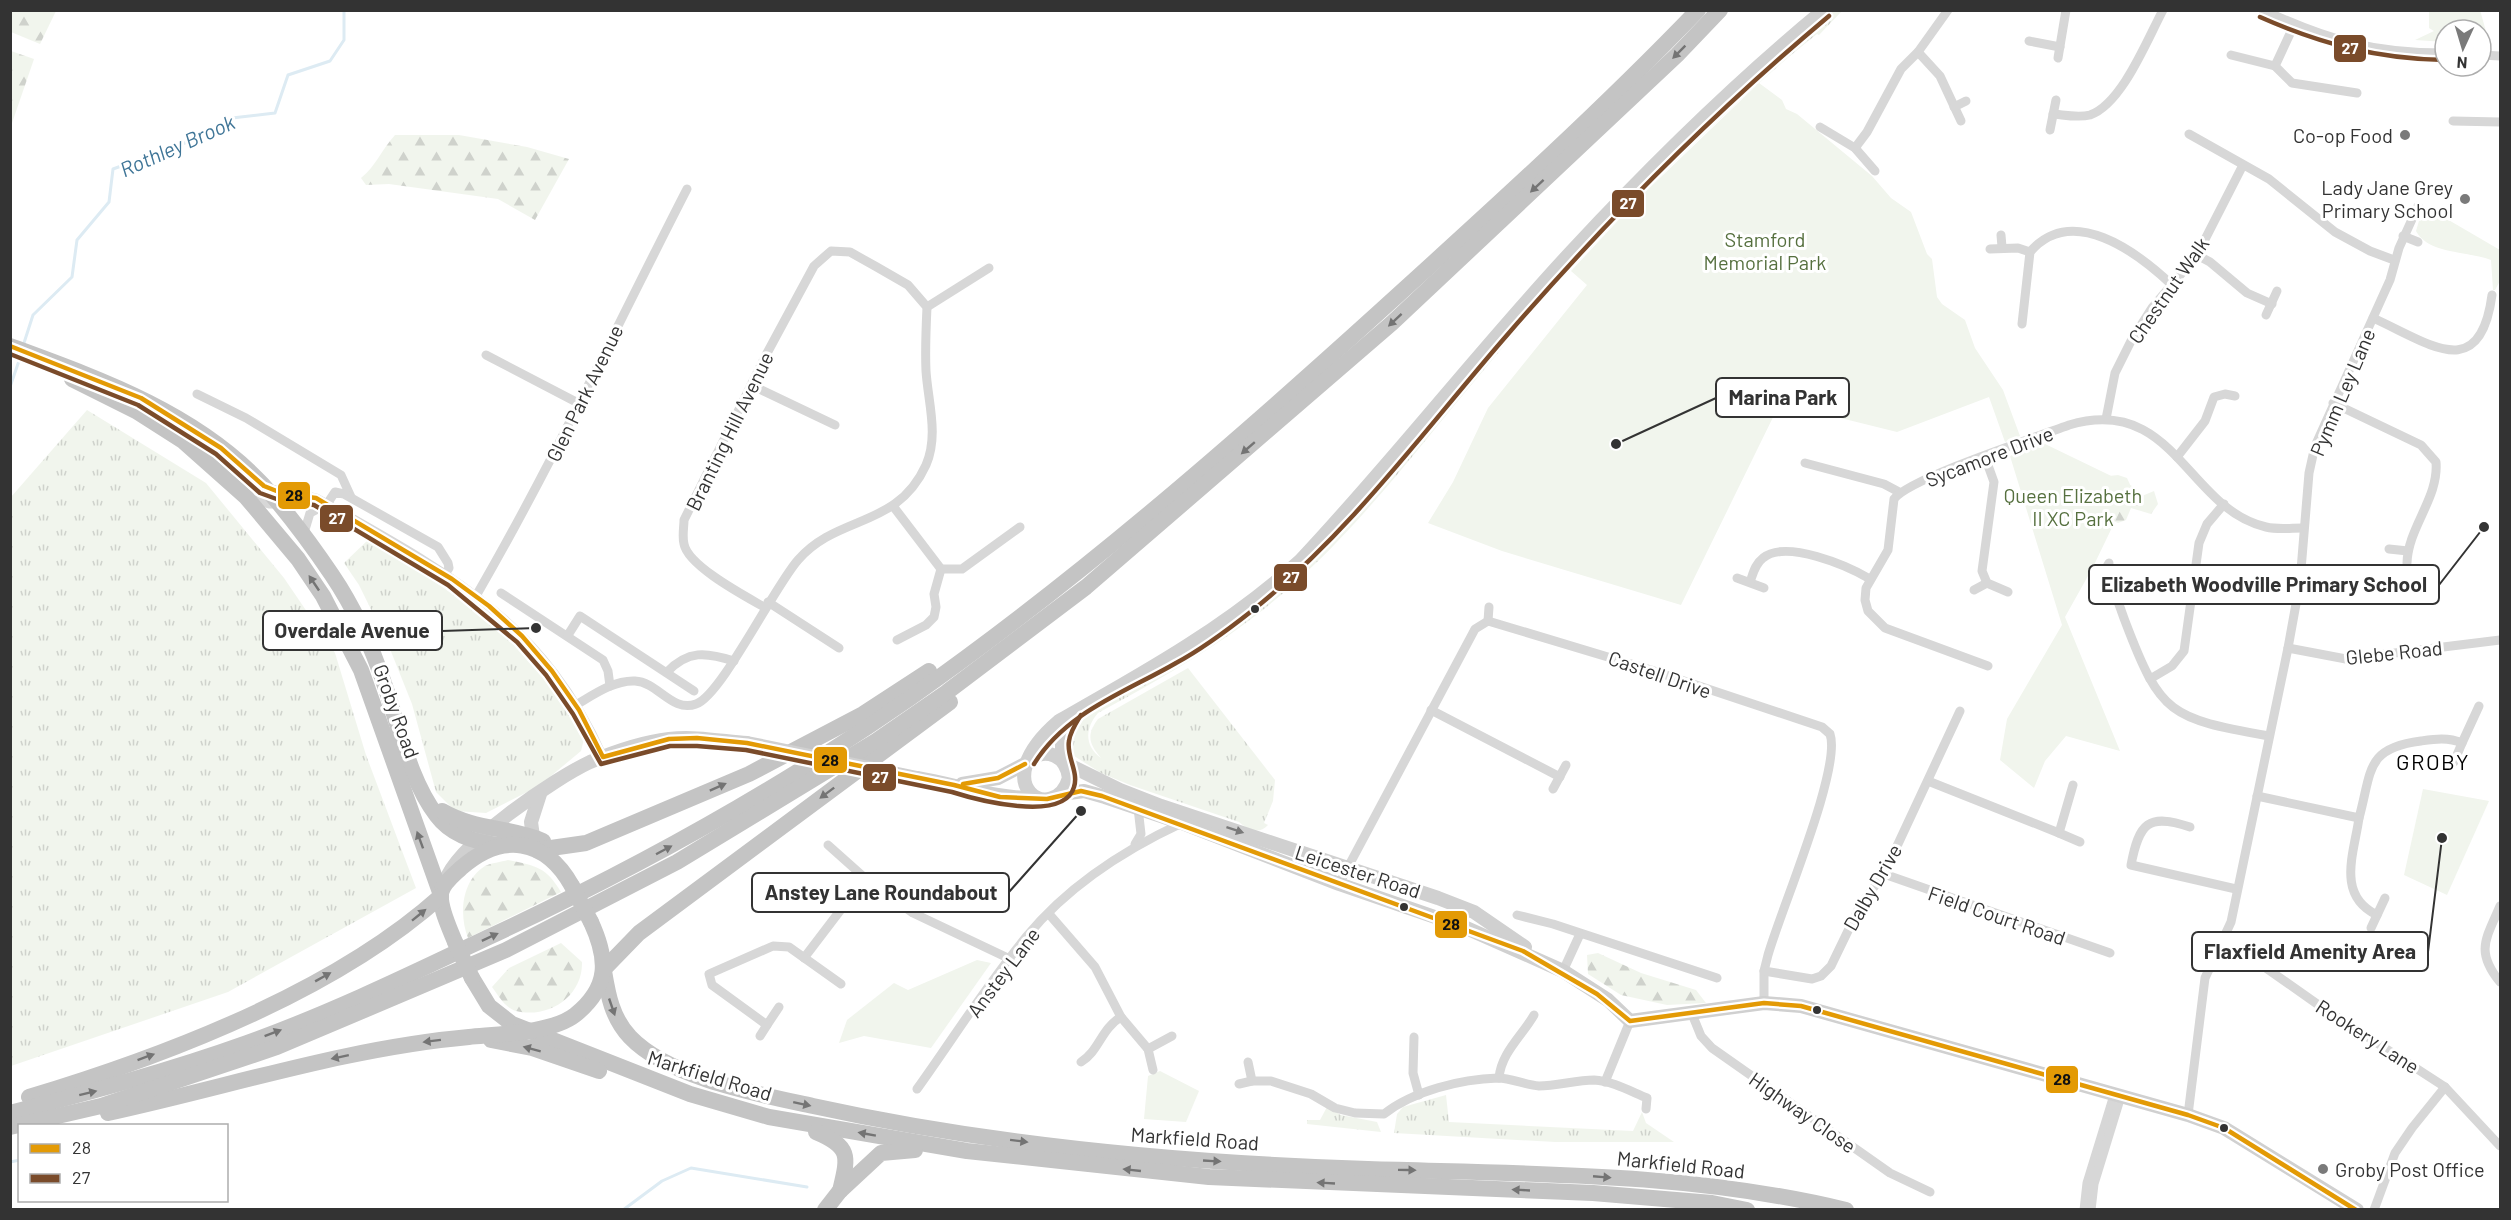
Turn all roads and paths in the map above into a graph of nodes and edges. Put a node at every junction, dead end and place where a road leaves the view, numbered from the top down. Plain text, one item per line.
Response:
1 (1698, 10) edge
2 (1720, 10) edge
3 (1824, 10) edge
4 (1948, 10) edge
5 (2066, 10) edge
6 (2163, 10) edge
7 (2263, 10) edge
8 (2294, 25) junction
9 (2029, 41) dead end
10 (2060, 47) junction
11 (1918, 52) junction
12 (2433, 53) edge
13 (2231, 55) dead end
14 (2058, 58) dead end
15 (2275, 66) junction
16 (2357, 93) dead end
17 (2056, 100) dead end
18 (1966, 101) dead end
19 (1954, 107) junction
20 (2053, 114) junction
21 (1961, 121) dead end
22 (2453, 121) dead end
23 (2500, 122) edge
24 (1821, 127) dead end
25 (2050, 130) dead end
26 (2189, 134) dead end
27 (1855, 148) junction
28 (2243, 165) junction
29 (1875, 171) dead end
30 (687, 189) dead end
31 (2418, 206) dead end
32 (2001, 234) dead end
33 (2403, 236) junction
34 (2418, 242) dead end
35 (2002, 247) junction
36 (1990, 249) dead end
37 (2030, 252) junction
38 (2197, 255) junction
39 (2394, 260) junction
40 (989, 268) dead end
41 (2172, 285) junction
42 (2277, 291) dead end
43 (2492, 295) dead end
44 (2272, 304) junction
45 (927, 307) junction
46 (2490, 310) junction
47 (2500, 311) edge
48 (2266, 315) dead end
49 (2373, 318) junction
50 (2022, 324) dead end
51 (10, 346) edge
52 (486, 355) dead end
53 (10, 357) edge
54 (51, 367) junction
55 (751, 385) junction
56 (2207, 389) dead end
57 (197, 394) dead end
58 (2235, 396) dead end
59 (2214, 397) junction
60 (2332, 403) junction
61 (580, 404) junction
62 (2106, 419) junction
63 (835, 424) dead end
64 (1985, 457) junction
65 (2177, 457) junction
66 (1805, 463) dead end
67 (264, 486) junction
68 (1899, 492) junction
69 (246, 497) junction
70 (351, 497) junction
71 (278, 504) junction
72 (325, 504) junction
73 (2224, 504) junction
74 (892, 506) junction
75 (1020, 527) dead end
76 (2303, 528) junction
77 (304, 535) junction
78 (2389, 549) dead end
79 (2408, 551) junction
80 (2109, 563) dead end
81 (2407, 563) dead end
82 (940, 569) junction
83 (445, 574) junction
84 (2101, 577) junction
85 (1737, 578) dead end
86 (1870, 579) junction
87 (1750, 582) junction
88 (1987, 583) junction
89 (1086, 587) junction
90 (1764, 588) dead end
91 (1974, 590) dead end
92 (2093, 591) dead end
93 (2008, 592) dead end
94 (501, 593) dead end
95 (476, 596) junction
96 (766, 605) junction
97 (1489, 607) dead end
98 (1488, 621) junction
99 (1004, 627) junction
100 (568, 635) junction
101 (897, 640) dead end
102 (2500, 640) edge
103 (839, 648) dead end
104 (2288, 648) junction
105 (734, 661) junction
106 (1988, 666) dead end
107 (667, 672) junction
108 (2150, 679) junction
109 (610, 686) junction
110 (694, 691) dead end
111 (576, 705) junction
112 (2480, 706) dead end
113 (1431, 710) junction
114 (1960, 711) dead end
115 (1074, 712) junction
116 (2269, 736) junction
117 (2462, 743) junction
118 (603, 757) junction
119 (1064, 761) junction
120 (1027, 762) junction
121 (2454, 762) dead end
122 (1566, 765) dead end
123 (1560, 777) junction
124 (1928, 781) junction
125 (954, 785) junction
126 (2073, 785) dead end
127 (1553, 789) dead end
128 (540, 794) junction
129 (1061, 794) junction
130 (2258, 796) junction
131 (1037, 798) junction
132 (431, 805) junction
133 (1138, 808) junction
134 (2360, 818) junction
135 (1182, 823) junction
136 (2190, 827) dead end
137 (491, 829) junction
138 (2059, 833) junction
139 (477, 842) junction
140 (2080, 842) dead end
141 (501, 845) junction
142 (535, 845) junction
143 (828, 845) dead end
144 (1134, 846) junction
145 (1347, 867) junction
146 (1884, 874) junction
147 (865, 878) junction
148 (1339, 884) junction
149 (2236, 889) junction
150 (442, 892) junction
151 (2385, 898) dead end
152 (2500, 906) edge
153 (1474, 912) junction
154 (1049, 914) junction
155 (1516, 915) dead end
156 (2377, 915) junction
157 (1464, 927) junction
158 (2371, 928) dead end
159 (1489, 930) junction
160 (1580, 934) junction
161 (2220, 945) junction
162 (2110, 953) dead end
163 (804, 958) junction
164 (1010, 959) junction
165 (604, 969) junction
166 (1563, 970) junction
167 (1764, 971) junction
168 (1821, 976) junction
169 (1717, 978) dead end
170 (2500, 982) edge
171 (841, 984) dead end
172 (1827, 985) dead end
173 (1764, 1003) junction
174 (779, 1008) dead end
175 (1692, 1014) junction
176 (1534, 1015) dead end
177 (1121, 1017) junction
178 (1519, 1020) dead end
179 (1630, 1021) junction
180 (767, 1025) junction
181 (1528, 1026) junction
182 (528, 1029) junction
183 (760, 1036) dead end
184 (1172, 1036) dead end
185 (466, 1037) junction
186 (1414, 1037) dead end
187 (1148, 1049) junction
188 (1091, 1056) junction
189 (1081, 1062) dead end
190 (1248, 1062) dead end
191 (1099, 1064) dead end
192 (1153, 1070) dead end
193 (1499, 1078) junction
194 (1252, 1081) junction
195 (1605, 1082) junction
196 (1239, 1084) dead end
197 (2445, 1087) junction
198 (916, 1089) dead end
199 (1419, 1095) junction
200 (2118, 1095) junction
201 (10, 1102) edge
202 (1646, 1109) dead end
203 (10, 1113) edge
204 (2188, 1115) junction
205 (775, 1118) junction
206 (23, 1124) edge
207 (59, 1124) edge
208 (2500, 1146) edge
209 (967, 1151) junction
210 (840, 1192) junction
211 (1930, 1192) dead end
212 (825, 1209) edge
213 (1747, 1209) edge
214 (1846, 1209) edge
215 (2084, 1209) edge
216 (2091, 1209) edge
217 (2357, 1209) edge
218 (2374, 1209) edge

1 - 99 highway
2 -> 89 highway
3 - 115 street
4 - 11 street
5 - 10 street
6 - 20 street
7 - 8 street
8 - 12 street
8 - 15 street
9 - 10 street
10 - 14 street
11 - 19 street
11 - 27 street
13 - 15 street
15 - 16 street
17 - 20 street
18 - 19 street
19 - 21 street
20 - 25 street
22 - 23 street
24 - 27 street
26 - 28 street
27 - 29 street
28 - 38 street, Chestnut Walk
28 - 39 street
30 - 61 street, Glen Park Avenue
31 - 33 street, Pymm Ley Lane
32 - 35 street
33 - 34 street
33 - 39 street, Pymm Ley Lane
35 - 36 street
35 - 37 street
37 - 41 street
37 - 50 street
38 - 41 street, Chestnut Walk
38 - 44 street
39 - 49 street, Pymm Ley Lane
40 - 45 street
41 - 62 street, Chestnut Walk
42 - 44 street
43 - 46 street
44 - 48 street
45 - 55 street, Branting Hill Avenue
45 - 74 street
46 - 47 street
46 - 49 street
49 - 60 street, Pymm Ley Lane
51 - 54 highway, Groby Road
52 - 61 street
53 - 54 highway, Groby Road
54 - 67 highway, Groby Road
54 - 69 highway, Groby Road
55 - 63 street
55 - 96 street, Branting Hill Avenue
56 - 59 street
57 - 70 street
58 - 59 street
59 - 65 street
60 - 76 street, Pymm Ley Lane
60 - 79 street
61 - 95 street, Glen Park Avenue
62 - 64 street, Sycamore Drive
62 - 65 street, Sycamore Drive
64 - 68 street, Sycamore Drive
64 - 88 street
65 - 73 street, Sycamore Drive
66 - 68 street
67 - 71 highway, Groby Road
67 - 72 street, Groby Road
68 - 86 street
69 - 71 street, Groby Road
150 -> 69 highway, Groby Road
70 - 72 street, Groby Road
70 - 83 street
71 - 72 street, Groby Road
71 - 77 highway, Groby Road
72 - 77 street
72 - 83 street, Groby Road
73 - 76 street, Sycamore Drive
73 - 108 street
74 - 82 street
74 - 96 street
75 - 82 street
76 - 104 street, Pymm Ley Lane
77 - 132 highway, Groby Road
78 - 79 street
79 - 81 street
80 - 84 street
82 - 101 street
83 - 95 street, Groby Road
84 - 92 street
84 - 108 street
85 - 87 street
86 - 87 street
86 - 106 street
87 - 90 street
88 - 91 street
88 - 93 street
89 -> 165 highway
89 - 206 highway
94 - 100 street
95 - 111 street, Groby Road
96 - 103 street, Branting Hill Avenue
96 - 105 street
97 - 98 street
98 - 113 street
98 - 167 street, Castell Drive
142 -> 99 highway
203 -> 99 highway
100 - 107 street
100 - 109 street
102 - 104 street, Glebe Road
104 - 116 street, Pymm Ley Lane
105 - 107 street
105 - 109 street
107 - 110 street
108 - 116 street
109 - 111 street
111 - 118 street, Groby Road
112 - 117 street
113 - 123 street
113 - 145 street
114 - 124 street, Dalby Drive
115 - 119 street
115 - 120 street
116 - 130 street, Pymm Ley Lane
117 - 121 street
117 - 134 street
118 - 125 street, bridge
118 - 128 street
119 - 120 street
119 - 129 street
119 -> 145 street, Leicester Road
120 - 125 street
120 - 131 street
122 - 123 street
123 - 127 street
124 - 138 street
124 - 146 street, Dalby Drive
125 - 131 street
126 - 138 street
128 - 137 street
128 - 142 street
129 - 131 street
129 - 133 street, Leicester Road
130 - 134 street
130 - 149 street, Pymm Ley Lane
132 - 137 highway
132 - 139 highway, Groby Road
133 - 135 street, Leicester Road
133 - 144 street
134 - 156 street
135 - 144 street, Anstey Lane
135 - 148 street, Leicester Road
136 - 149 street
137 - 139 street
137 - 142 highway
138 - 140 street
139 - 141 highway, Groby Road
139 - 150 street
141 - 142 highway
141 - 150 highway
142 - 165 highway, bridge
143 - 147 street
144 - 154 street, Anstey Lane
145 - 148 street
145 - 153 street, Leicester Road
146 - 162 street, Field Court Road
146 - 168 street, Dalby Drive
147 - 163 street
147 - 164 street
148 - 157 street, Leicester Road
149 - 161 street, Pymm Ley Lane
150 - 182 highway, bridge
201 -> 150 highway
151 - 156 street
152 - 170 street
153 - 157 street
153 - 159 street, Leicester Road
154 - 164 street, Anstey Lane
154 - 177 street
155 - 160 street
156 - 158 street
157 - 159 street, Leicester Road
159 - 166 street, Leicester Road
160 - 166 street
160 - 169 street
161 - 197 street, Rookery Lane
161 - 204 street, Pymm Ley Lane
163 - 171 street
163 - 180 street
164 - 198 street, Anstey Lane
165 - 182 highway
165 -> 214 highway, Markfield Road
166 - 179 street, Leicester Road
167 - 168 street
167 - 173 street
168 - 172 street
173 - 175 street
173 - 200 street
174 - 180 street
175 - 179 street
175 - 211 street, Highway Close
176 - 181 street
177 - 187 street
177 - 188 street
178 - 181 street
179 - 195 street
180 - 183 street
181 - 193 street
182 - 185 highway
182 - 205 highway, Markfield Road
184 - 187 street
205 -> 185 highway
185 -> 207 highway
186 - 199 street
187 - 192 street
188 - 189 street
188 - 191 street
190 - 194 street
193 - 195 street
193 - 199 street
194 - 196 street
194 - 199 street
195 - 202 street
197 - 208 street, Rookery Lane
197 - 218 street
200 - 204 street
200 - 215 street
200 - 216 street
204 - 217 street
209 -> 205 highway, Markfield Road
205 - 210 highway
209 - 210 highway
213 -> 209 highway, Markfield Road
210 - 212 highway

